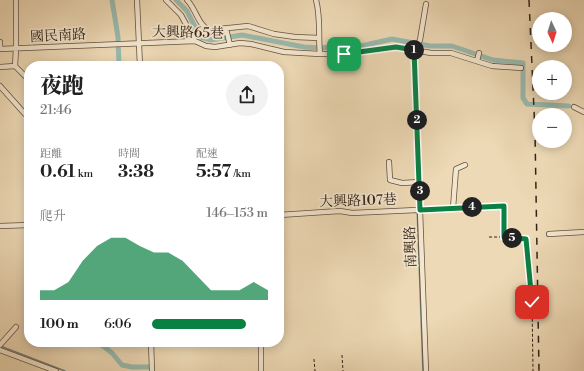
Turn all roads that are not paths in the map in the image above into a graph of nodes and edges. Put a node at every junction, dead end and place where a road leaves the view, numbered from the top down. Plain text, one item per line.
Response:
1 (16, 0) edge
2 (137, 0) edge
3 (166, 0) edge
4 (187, 0) edge
5 (316, 0) edge
6 (426, 4) dead end
7 (226, 28) junction
8 (319, 39) junction
9 (195, 41) junction
10 (0, 42) edge
11 (139, 43) junction
12 (118, 44) joint
13 (230, 45) junction
14 (0, 49) edge
15 (16, 49) junction
16 (414, 50) junction
17 (320, 53) junction
18 (479, 53) dead end
19 (140, 61) edge
20 (477, 61) junction
21 (15, 66) junction
22 (0, 68) edge
23 (521, 68) dead end
24 (24, 75) edge
25 (0, 86) edge
26 (574, 107) dead end
27 (584, 112) edge
28 (24, 113) edge
29 (389, 162) dead end
30 (465, 165) dead end
31 (420, 182) junction
32 (453, 208) junction
33 (420, 210) junction
34 (284, 214) edge
35 (24, 225) edge
36 (0, 226) edge
37 (584, 232) edge
38 (549, 234) dead end
39 (526, 239) road end
40 (16, 327) dead end
41 (0, 346) edge
42 (151, 347) edge
43 (261, 347) edge
44 (0, 350) edge
45 (55, 371) edge
46 (152, 371) edge
47 (261, 371) edge
48 (426, 371) edge

1 - 15 street
2 - 11 street
3 - 9 street
4 - 7 street
5 - 8 street
6 - 16 street
7 - 8 street
7 - 13 street
8 - 17 street
9 - 11 street, 大興路65巷
9 - 13 street, 大興路65巷
10 - 14 street
11 - 12 street, 大興路65巷
11 - 19 street
12 - 15 street, 國民南路
13 - 17 street, 大興路65巷
14 - 15 street, 國民南路
15 - 21 street
16 - 17 street, 大興路65巷
16 - 20 street, 大興路65巷
16 - 31 street, 南興路
18 - 20 street
20 - 23 street, 大興路65巷
21 - 22 street
21 - 24 street
25 - 28 street
26 - 27 street
29 - 31 street
30 - 32 street
31 - 33 street, 南興路
32 - 33 street, 大興路107巷
32 - 39 street, 大興路107巷
33 - 34 street, 大興路107巷
33 - 48 street, 南興路
35 - 36 street
37 - 38 street
40 - 41 street
42 - 46 street
43 - 47 street
44 - 45 street

